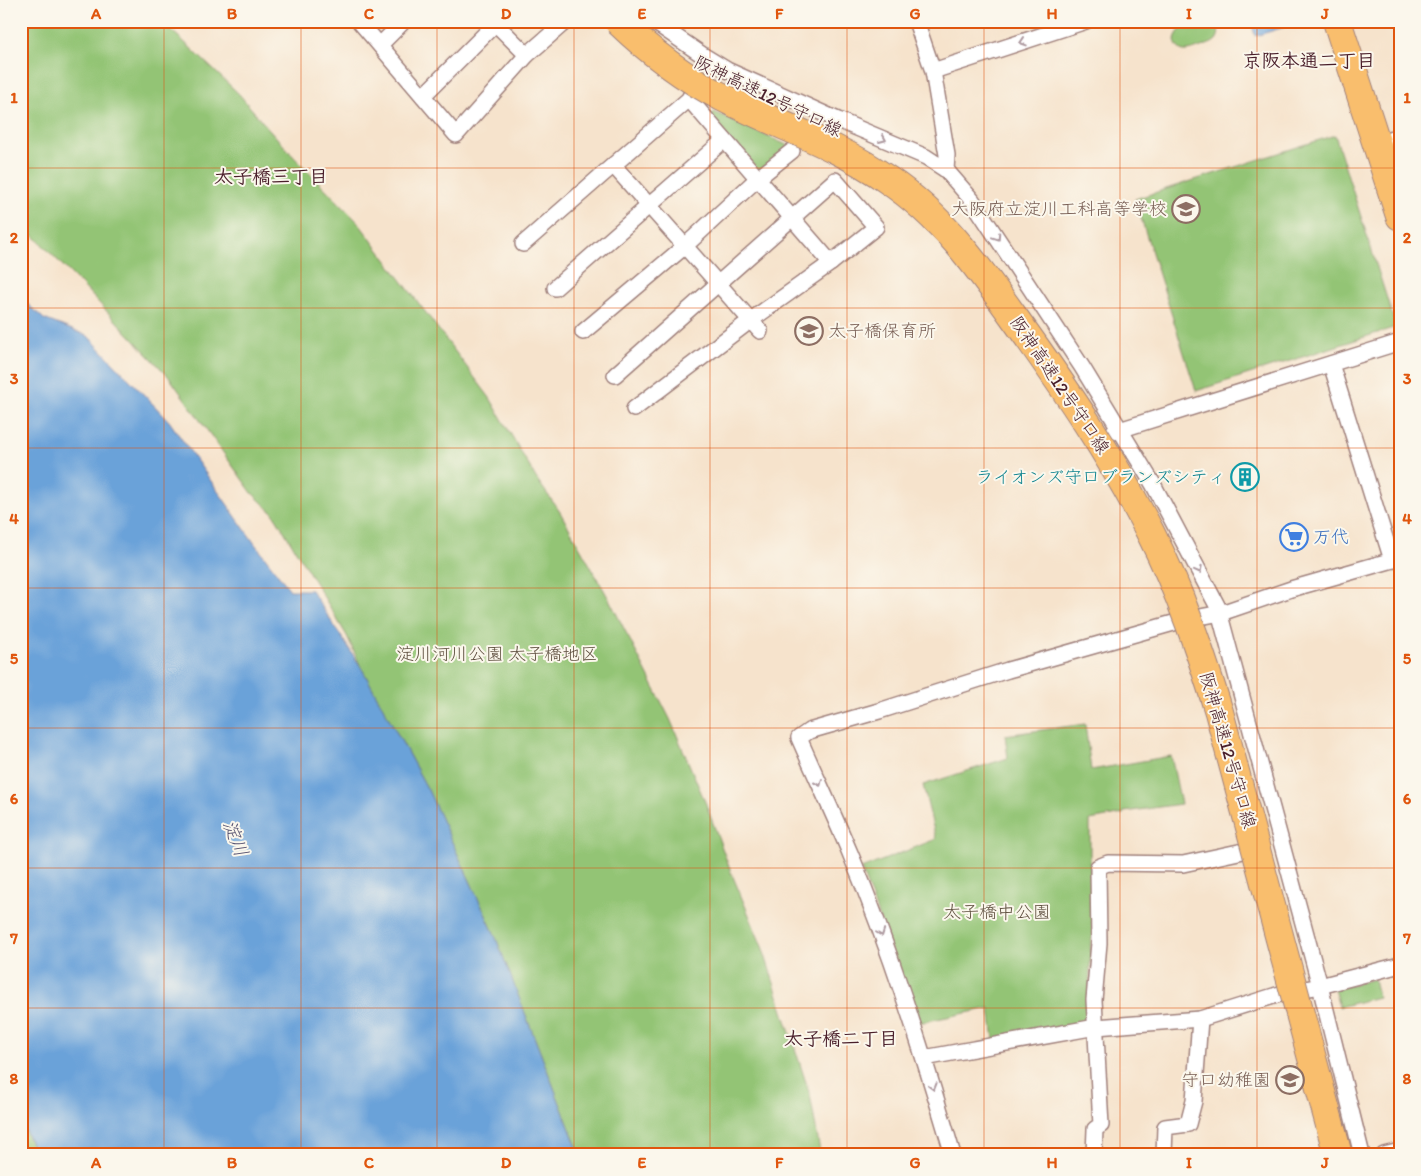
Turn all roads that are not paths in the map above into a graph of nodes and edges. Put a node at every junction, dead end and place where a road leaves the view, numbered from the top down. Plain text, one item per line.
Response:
1 (359, 21) edge
2 (404, 21) edge
3 (566, 21) edge
4 (608, 21) edge
5 (618, 21) edge
6 (643, 21) edge
7 (653, 21) edge
8 (916, 21) edge
9 (1086, 21) edge
10 (1337, 21) edge
11 (1353, 21) edge
12 (494, 22) edge
13 (380, 45) junction
14 (527, 55) junction
15 (933, 71) junction
16 (691, 95) junction
17 (423, 96) junction
18 (1395, 137) edge
19 (724, 140) junction
20 (792, 151) dead end
21 (614, 166) junction
22 (946, 170) junction
23 (1400, 170) edge
24 (758, 178) junction
25 (649, 205) junction
26 (1400, 216) edge
27 (792, 218) junction
28 (523, 244) dead end
29 (685, 246) junction
30 (831, 263) junction
31 (718, 283) junction
32 (554, 288) dead end
33 (756, 325) junction
34 (583, 332) dead end
35 (1400, 342) edge
36 (1331, 364) junction
37 (615, 375) dead end
38 (634, 409) dead end
39 (1120, 430) junction
40 (1086, 440) junction
41 (1396, 559) edge
42 (1221, 613) junction
43 (1184, 620) junction
44 (1248, 850) junction
45 (1400, 965) edge
46 (1320, 986) junction
47 (1280, 994) junction
48 (1200, 1019) junction
49 (1096, 1027) junction
50 (924, 1058) junction
51 (1400, 1151) edge
52 (953, 1155) edge
53 (1094, 1155) edge
54 (1164, 1155) edge
55 (1328, 1155) edge
56 (1338, 1155) edge
57 (1354, 1155) edge
58 (1362, 1155) edge
59 (1384, 1155) edge

1 - 13 street
2 - 13 street
3 - 14 street
4 - 16 street
5 - 56 highway, 阪神高速12号守口線, bridge
6 - 57 highway, 阪神高速12号守口線
7 -> 22 street
8 - 15 street
9 -> 15 street
10 - 26 highway
11 - 18 highway
12 - 14 street
12 - 17 street
13 - 17 street
14 - 17 street
15 - 22 street
16 - 19 street
16 - 21 street
16 - 40 street
18 - 23 highway
19 - 24 street
19 - 25 street
20 - 24 street
21 - 25 street
21 - 28 street
22 -> 39 street
24 - 27 street
24 - 29 street
25 - 29 street
25 - 32 street
27 - 30 street
27 - 30 street
27 - 31 street
29 - 31 street
29 - 34 street
30 - 33 street
31 - 33 street
31 - 37 street
33 - 38 street
35 - 36 street
36 - 39 street
36 - 41 street
39 - 40 street
39 -> 42 street
40 - 43 street
41 - 42 street
42 - 43 street
42 - 46 street
43 - 44 street
43 -> 50 street
44 - 47 street
44 - 49 street
45 - 46 street
46 - 47 street
46 - 58 street
47 - 48 street
47 - 55 street
48 - 49 street
48 - 54 street
49 - 50 street
49 - 53 street
50 -> 52 street
51 - 59 street

